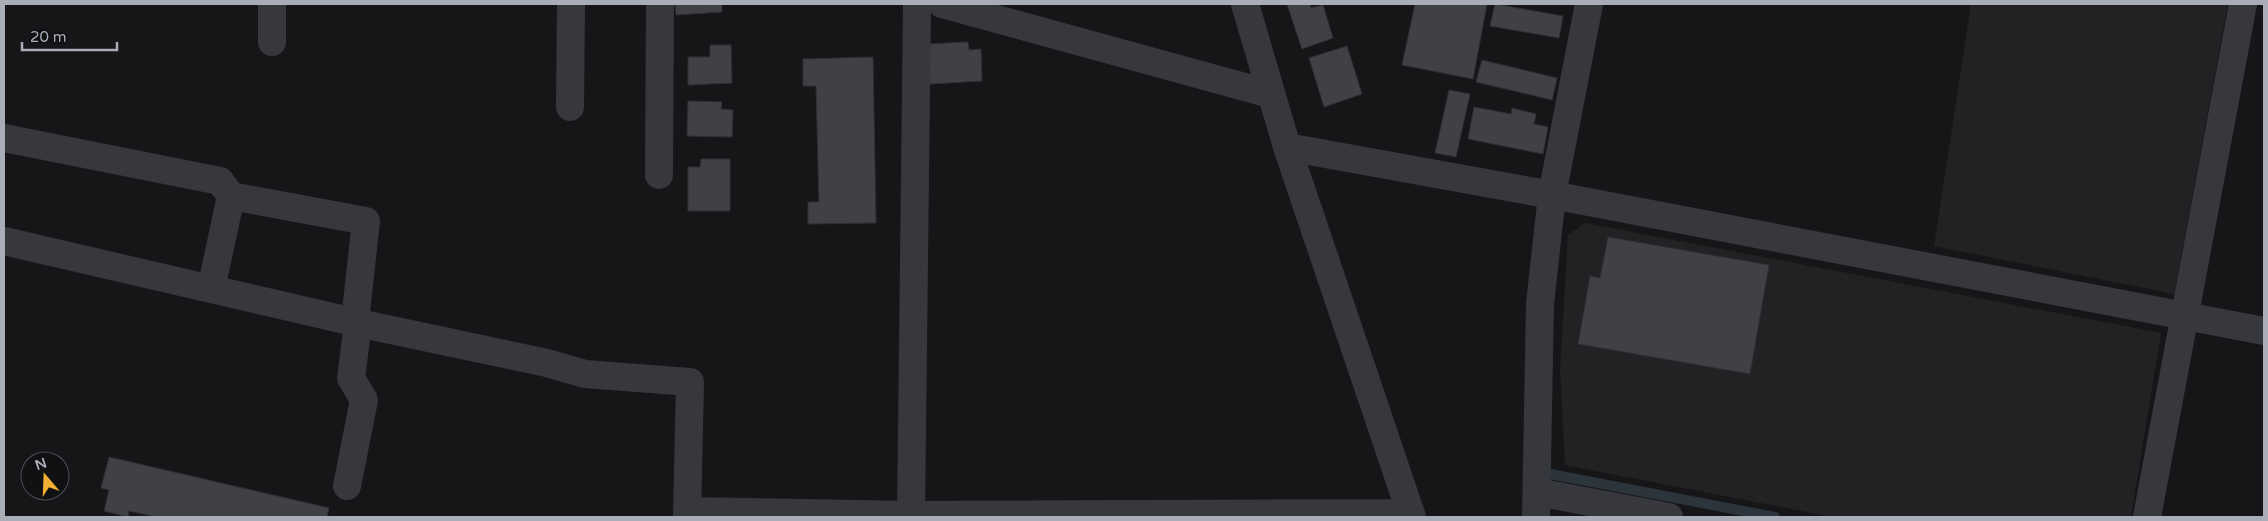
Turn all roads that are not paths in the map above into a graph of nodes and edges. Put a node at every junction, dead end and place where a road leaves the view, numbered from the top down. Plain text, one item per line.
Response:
1 (272, 4) edge
2 (571, 4) edge
3 (660, 4) edge
4 (917, 4) edge
5 (942, 4) edge
6 (1245, 4) edge
7 (1588, 4) edge
8 (2243, 4) edge
9 (272, 42) dead end
10 (1270, 94) junction
11 (570, 107) dead end
12 (4, 138) edge
13 (1287, 147) junction
14 (659, 175) dead end
15 (1552, 195) junction
16 (231, 196) junction
17 (4, 241) edge
18 (211, 288) junction
19 (2184, 316) junction
20 (356, 322) junction
21 (2264, 331) edge
22 (347, 486) dead end
23 (1536, 505) edge
24 (687, 514) edge
25 (1411, 515) edge
26 (911, 516) edge
27 (1176, 516) edge
28 (1669, 517) edge
29 (2146, 517) edge

1 - 9 street
2 - 11 street
3 - 14 street
4 - 26 street
5 - 10 street
6 - 10 street
7 - 15 street
8 - 19 street
10 - 13 street
12 - 16 street
13 - 15 street
13 - 25 street
15 - 19 street
15 - 23 street
16 - 18 street
16 - 20 street
17 - 18 street
18 - 20 street
19 - 21 street
19 - 29 street
20 - 22 street
20 - 24 street
23 - 28 street
24 - 26 street
25 - 27 street
26 - 27 street

